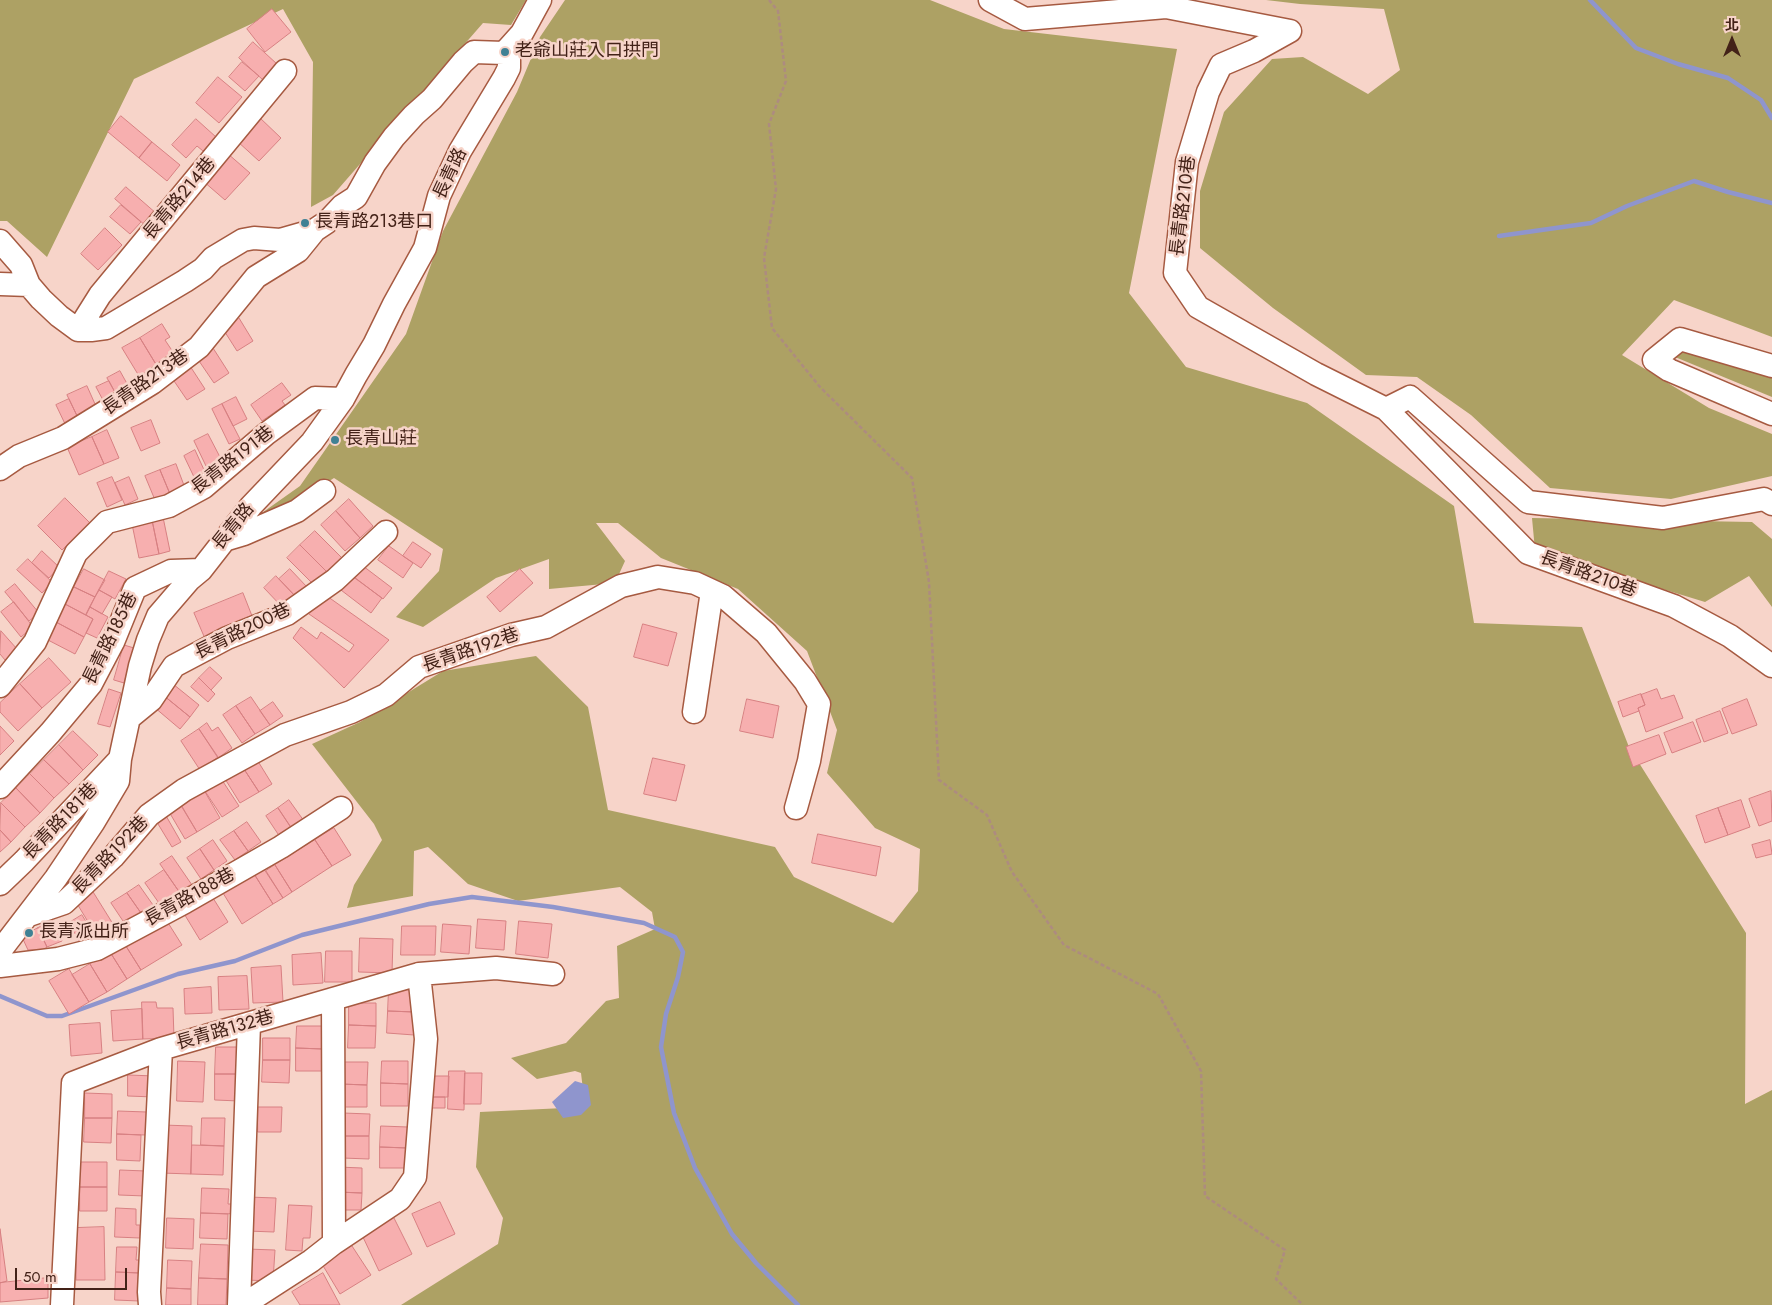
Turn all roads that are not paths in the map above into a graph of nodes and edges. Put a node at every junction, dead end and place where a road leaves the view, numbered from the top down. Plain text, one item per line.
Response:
1 (540, 0) edge
2 (990, 0) edge
3 (504, 53) junction
4 (285, 71) dead end
5 (315, 230) junction
6 (0, 242) edge
7 (0, 284) edge
8 (29, 285) junction
9 (78, 330) junction
10 (1772, 366) edge
11 (343, 400) junction
12 (1386, 409) junction
13 (1772, 414) edge
14 (0, 469) edge
15 (324, 491) dead end
16 (1772, 504) edge
17 (386, 532) dead end
18 (224, 540) junction
19 (201, 570) junction
20 (712, 591) junction
21 (1772, 666) edge
22 (0, 686) edge
23 (694, 712) dead end
24 (129, 718) junction
25 (120, 759) junction
26 (0, 787) edge
27 (341, 808) dead end
28 (796, 808) dead end
29 (0, 884) edge
30 (29, 915) junction
31 (0, 951) edge
32 (0, 966) edge
33 (419, 974) junction
34 (553, 974) dead end
35 (333, 999) junction
36 (248, 1024) junction
37 (161, 1050) junction
38 (334, 1243) junction
39 (62, 1305) edge
40 (150, 1305) edge
41 (239, 1305) edge
42 (243, 1305) edge

1 - 3 street
2 - 12 street, 長青路210巷
3 - 5 street
3 - 11 street, 長青路
4 - 9 street, 長青路214巷
5 - 9 street
5 - 14 street, 長青路213巷
6 - 8 street
7 - 8 street
8 - 9 street
10 - 13 street
11 - 18 street, 長青路
11 - 22 street, 長青路191巷
12 - 16 street
12 - 21 street, 長青路210巷
15 - 18 street
17 - 24 street, 長青路200巷
18 - 19 street, 長青路
19 - 24 street, 長青路
19 - 26 street, 長青路185巷
20 - 23 street
20 - 28 street, 長青路192巷
20 - 30 street, 長青路192巷
24 - 25 street, 長青路
25 - 29 street, 長青路181巷
25 - 30 street, 長青路
27 - 32 street, 長青路188巷
30 - 31 street, 長青路
33 - 34 street, 長青路132巷
33 - 35 street, 長青路132巷
33 - 38 street
35 - 36 street, 長青路132巷
35 - 38 street
36 - 37 street, 長青路132巷
36 - 41 street
37 - 39 street
37 - 40 street, 長青路132巷
38 - 42 street

